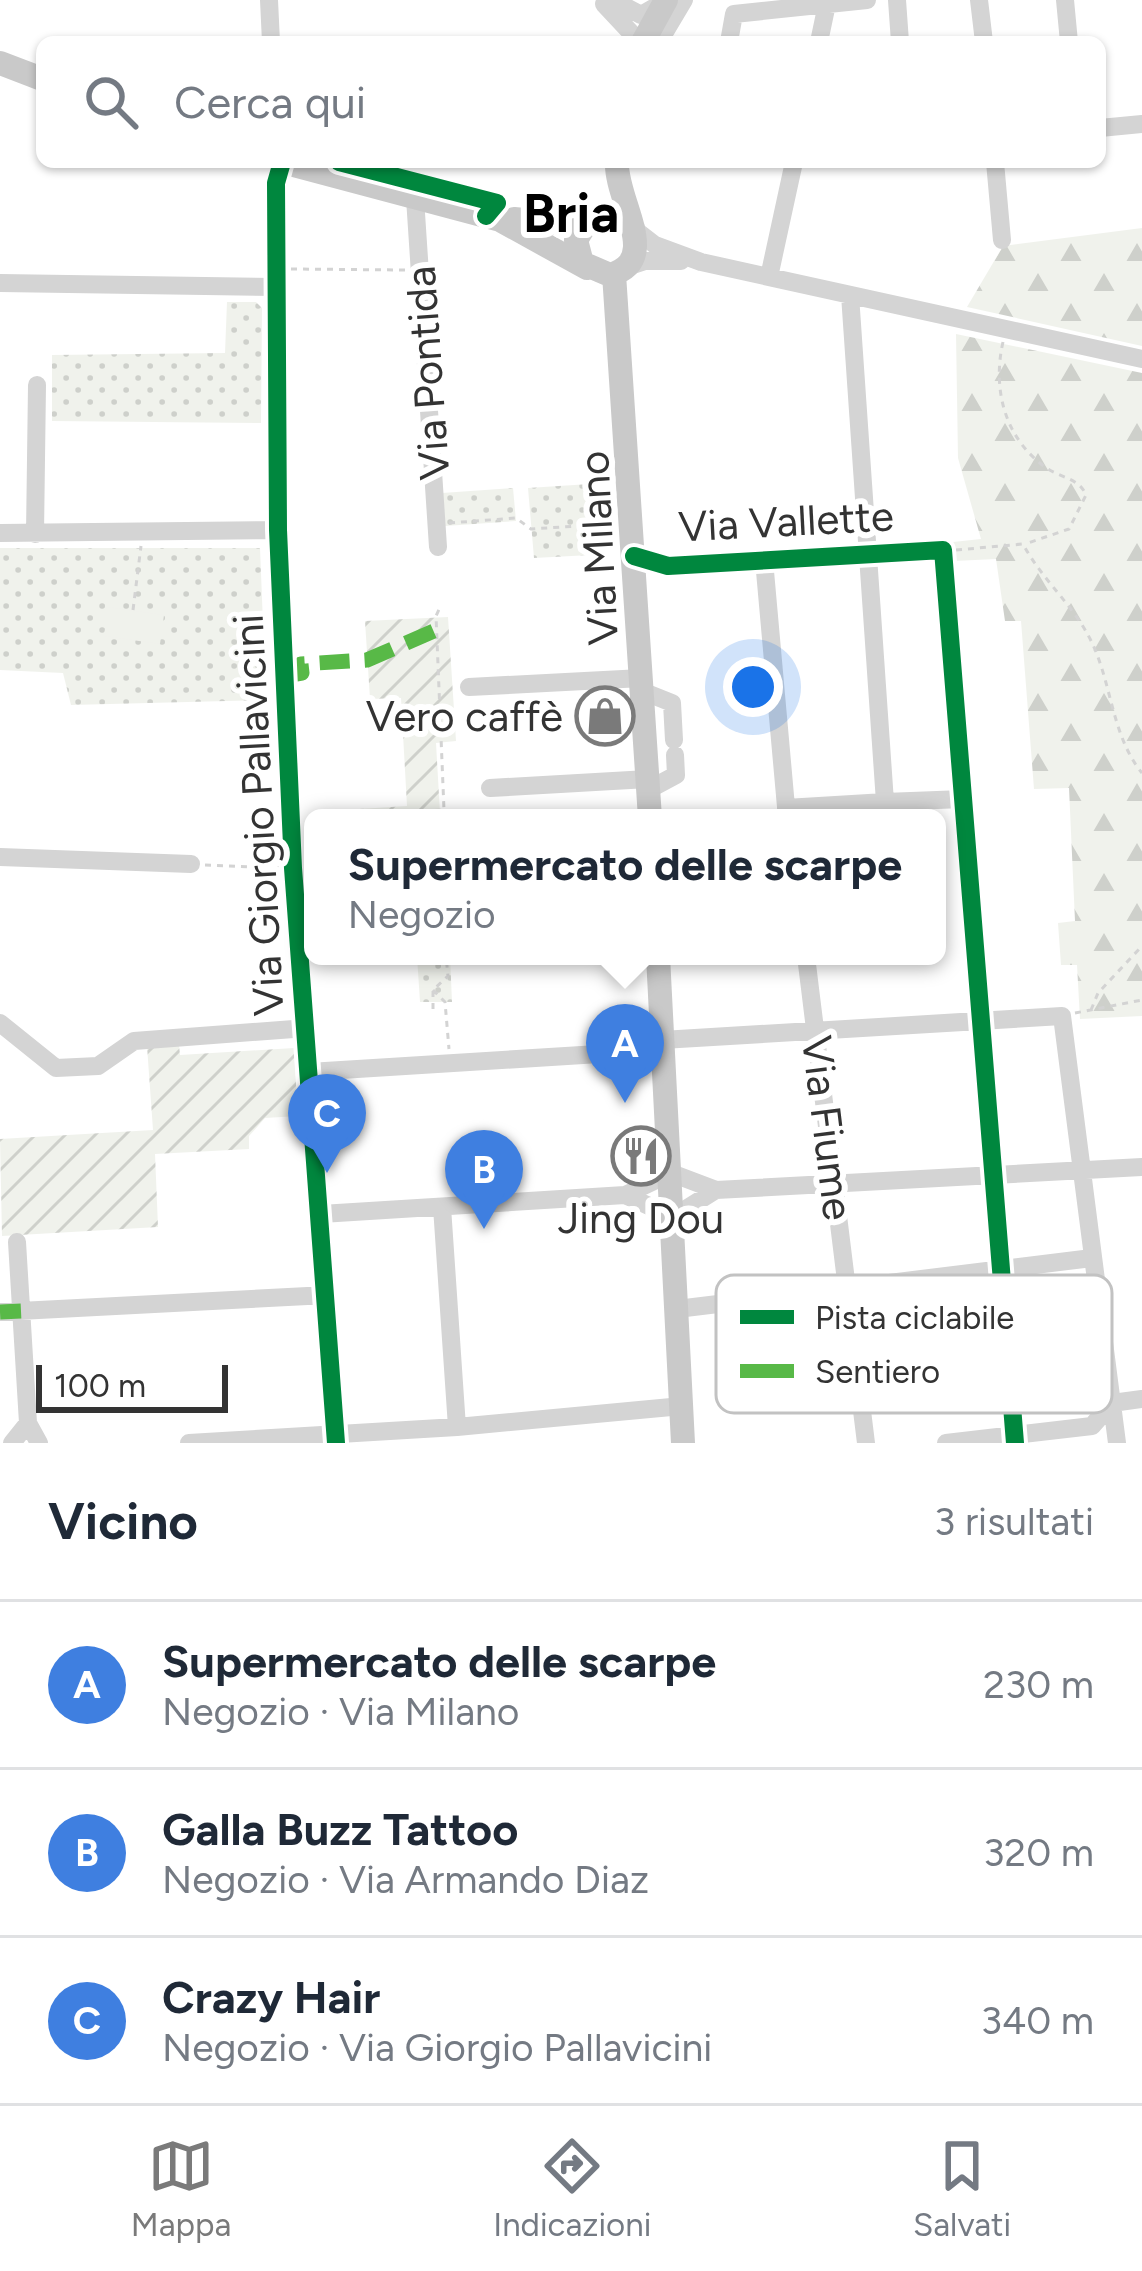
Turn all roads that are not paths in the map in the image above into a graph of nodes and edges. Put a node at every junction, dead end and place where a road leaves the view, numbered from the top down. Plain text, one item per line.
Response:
1 (269, 0) edge
2 (601, 0) edge
3 (613, 0) edge
4 (666, 0) edge
5 (684, 0) edge
6 (867, 0) edge
7 (897, 0) edge
8 (980, 0) edge
9 (1065, 0) edge
10 (818, 3) edge
11 (639, 27) edge
12 (271, 36) edge
13 (663, 36) edge
14 (729, 36) edge
15 (819, 36) edge
16 (900, 36) edge
17 (983, 36) edge
18 (1068, 36) edge
19 (0, 63) edge
20 (36, 77) edge
21 (1142, 124) edge
22 (1106, 127) edge
23 (273, 168) edge
24 (280, 168) edge
25 (320, 168) edge
26 (604, 168) edge
27 (617, 168) edge
28 (792, 168) edge
29 (996, 168) edge
30 (334, 176) junction
31 (415, 198) junction
32 (500, 220) junction
33 (588, 220) junction
34 (633, 228) junction
35 (1002, 240) dead end
36 (701, 262) junction
37 (587, 268) junction
38 (621, 271) junction
39 (769, 277) junction
40 (277, 278) junction
41 (0, 283) edge
42 (850, 296) junction
43 (1142, 359) edge
44 (37, 386) dead end
45 (278, 530) junction
46 (0, 533) edge
47 (35, 534) junction
48 (438, 548) dead end
49 (867, 554) junction
50 (764, 560) junction
51 (635, 568) junction
52 (642, 684) junction
53 (469, 687) dead end
54 (648, 785) junction
55 (490, 788) dead end
56 (963, 799) junction
57 (885, 802) junction
58 (649, 809) edge
59 (787, 809) edge
60 (823, 809) edge
61 (303, 840) edge
62 (0, 857) edge
63 (191, 864) road end
64 (659, 965) edge
65 (807, 965) edge
66 (980, 1022) junction
67 (0, 1023) edge
68 (307, 1028) junction
69 (815, 1030) junction
70 (663, 1045) junction
71 (309, 1072) junction
72 (1142, 1167) edge
73 (1081, 1170) junction
74 (671, 1173) junction
75 (993, 1175) junction
76 (835, 1184) junction
77 (716, 1190) junction
78 (625, 1195) junction
79 (442, 1207) junction
80 (322, 1214) junction
81 (673, 1217) junction
82 (17, 1242) dead end
83 (1091, 1258) junction
84 (1001, 1269) junction
85 (846, 1275) edge
86 (953, 1275) edge
87 (1001, 1275) edge
88 (1093, 1275) edge
89 (327, 1295) junction
90 (716, 1304) edge
91 (677, 1309) junction
92 (21, 1311) junction
93 (0, 1312) edge
94 (1142, 1400) edge
95 (1112, 1403) joint
96 (682, 1406) junction
97 (863, 1413) edge
98 (1103, 1413) edge
99 (28, 1423) junction
100 (457, 1427) junction
101 (1015, 1438) edge
102 (336, 1439) edge
103 (12, 1443) edge
104 (39, 1443) edge
105 (189, 1443) edge
106 (683, 1443) edge
107 (866, 1443) edge
108 (946, 1443) edge
109 (1117, 1443) edge

1 - 12 street
2 - 11 street
3 - 11 street
4 - 11 main road
5 - 13 street
6 - 10 street
7 - 16 street
8 - 17 street
9 - 18 street
10 - 14 street
10 - 15 street
19 - 20 main road
21 - 22 street
23 - 40 street, Via Giorgio Pallavicini
24 - 30 main road
25 - 30 main road
26 - 33 main road
27 - 34 main road
28 - 39 street
29 - 35 street
30 - 31 main road
31 - 32 main road
31 - 48 street, Via Pontida
32 - 33 main road
32 - 37 main road
33 - 34 main road
33 - 37 main road
34 - 36 street
34 - 38 main road
36 - 38 street
36 - 39 street
37 - 38 main road
38 - 51 main road, Via Milano
39 - 42 street
40 - 41 street
40 - 45 street, Via Giorgio Pallavicini
42 - 43 street
42 - 49 street
44 - 47 street
45 - 47 street
45 - 61 street, Via Giorgio Pallavicini
46 - 47 street
49 - 50 street, Via Vallette
49 - 56 street, Via Vallette
49 - 57 street
50 - 51 street, Via Vallette
50 - 59 street
51 - 52 main road, Via Milano
52 - 53 street
52 - 54 main road, Via Milano
52 - 54 street
54 - 55 street
54 - 58 main road, Via Milano
56 - 57 street
56 - 66 street
57 - 60 street
61 - 68 street, Via Giorgio Pallavicini
62 - 63 street
64 - 70 main road
65 - 69 street, Via Fiume
66 - 69 street
66 - 73 street
66 - 75 street
67 - 68 street
68 - 71 street, Via Giorgio Pallavicini
69 - 70 street
69 - 76 street, Via Fiume
70 - 71 street
70 - 74 main road
71 - 80 street, Via Giorgio Pallavicini
72 - 73 street
73 - 75 street
73 - 83 street
74 - 77 street
74 - 78 street
74 - 81 main road
75 - 76 street
75 - 84 street
76 - 77 street
76 - 85 street, Via Fiume
77 - 81 street
78 - 79 street
78 - 81 street
79 - 80 street
79 - 100 street
80 - 89 street, Via Giorgio Pallavicini
81 - 91 main road
82 - 92 street
83 - 84 street
83 - 88 street
84 - 86 street
84 - 87 street
89 - 92 street
89 - 102 street, Via Giorgio Pallavicini
90 - 91 street
91 - 96 main road
92 - 93 street
92 - 99 street
94 - 95 street
95 - 109 street
96 - 100 street
96 - 106 main road
97 - 107 street, Via Fiume
98 - 101 street
99 - 103 street
99 - 104 street
100 - 102 street
101 - 108 street
102 - 105 street

